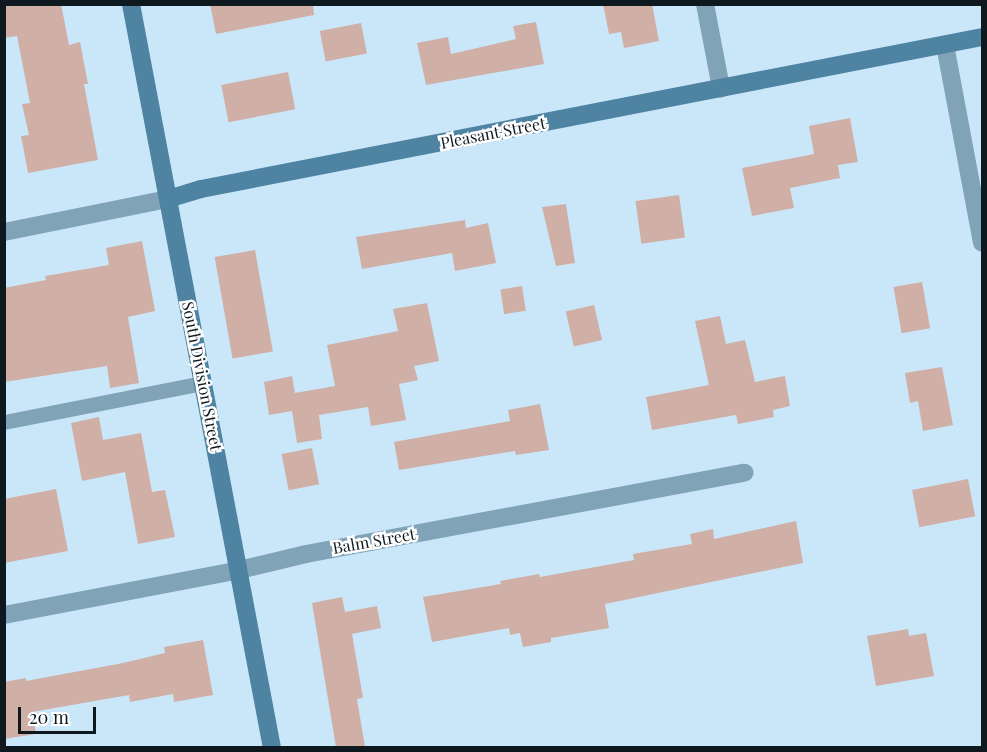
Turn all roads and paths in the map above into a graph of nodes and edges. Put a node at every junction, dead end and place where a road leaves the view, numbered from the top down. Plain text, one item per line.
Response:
1 (131, 4) edge
2 (705, 4) edge
3 (982, 37) edge
4 (945, 45) junction
5 (721, 88) junction
6 (168, 199) junction
7 (4, 232) edge
8 (982, 243) edge
9 (203, 383) junction
10 (4, 422) edge
11 (745, 473) dead end
12 (239, 570) junction
13 (4, 615) edge
14 (272, 747) edge

1 - 6 street, South Division Street
2 - 5 street
3 - 4 street, Pleasant Street
4 - 5 street, Pleasant Street
4 - 8 street
5 - 6 street, Pleasant Street
6 - 7 street, Pleasant Street
6 - 9 street, South Division Street
9 - 10 lane
9 - 12 street, South Division Street
11 - 12 street, Balm Street
12 - 13 street, Balm Street
12 - 14 street, South Division Street

